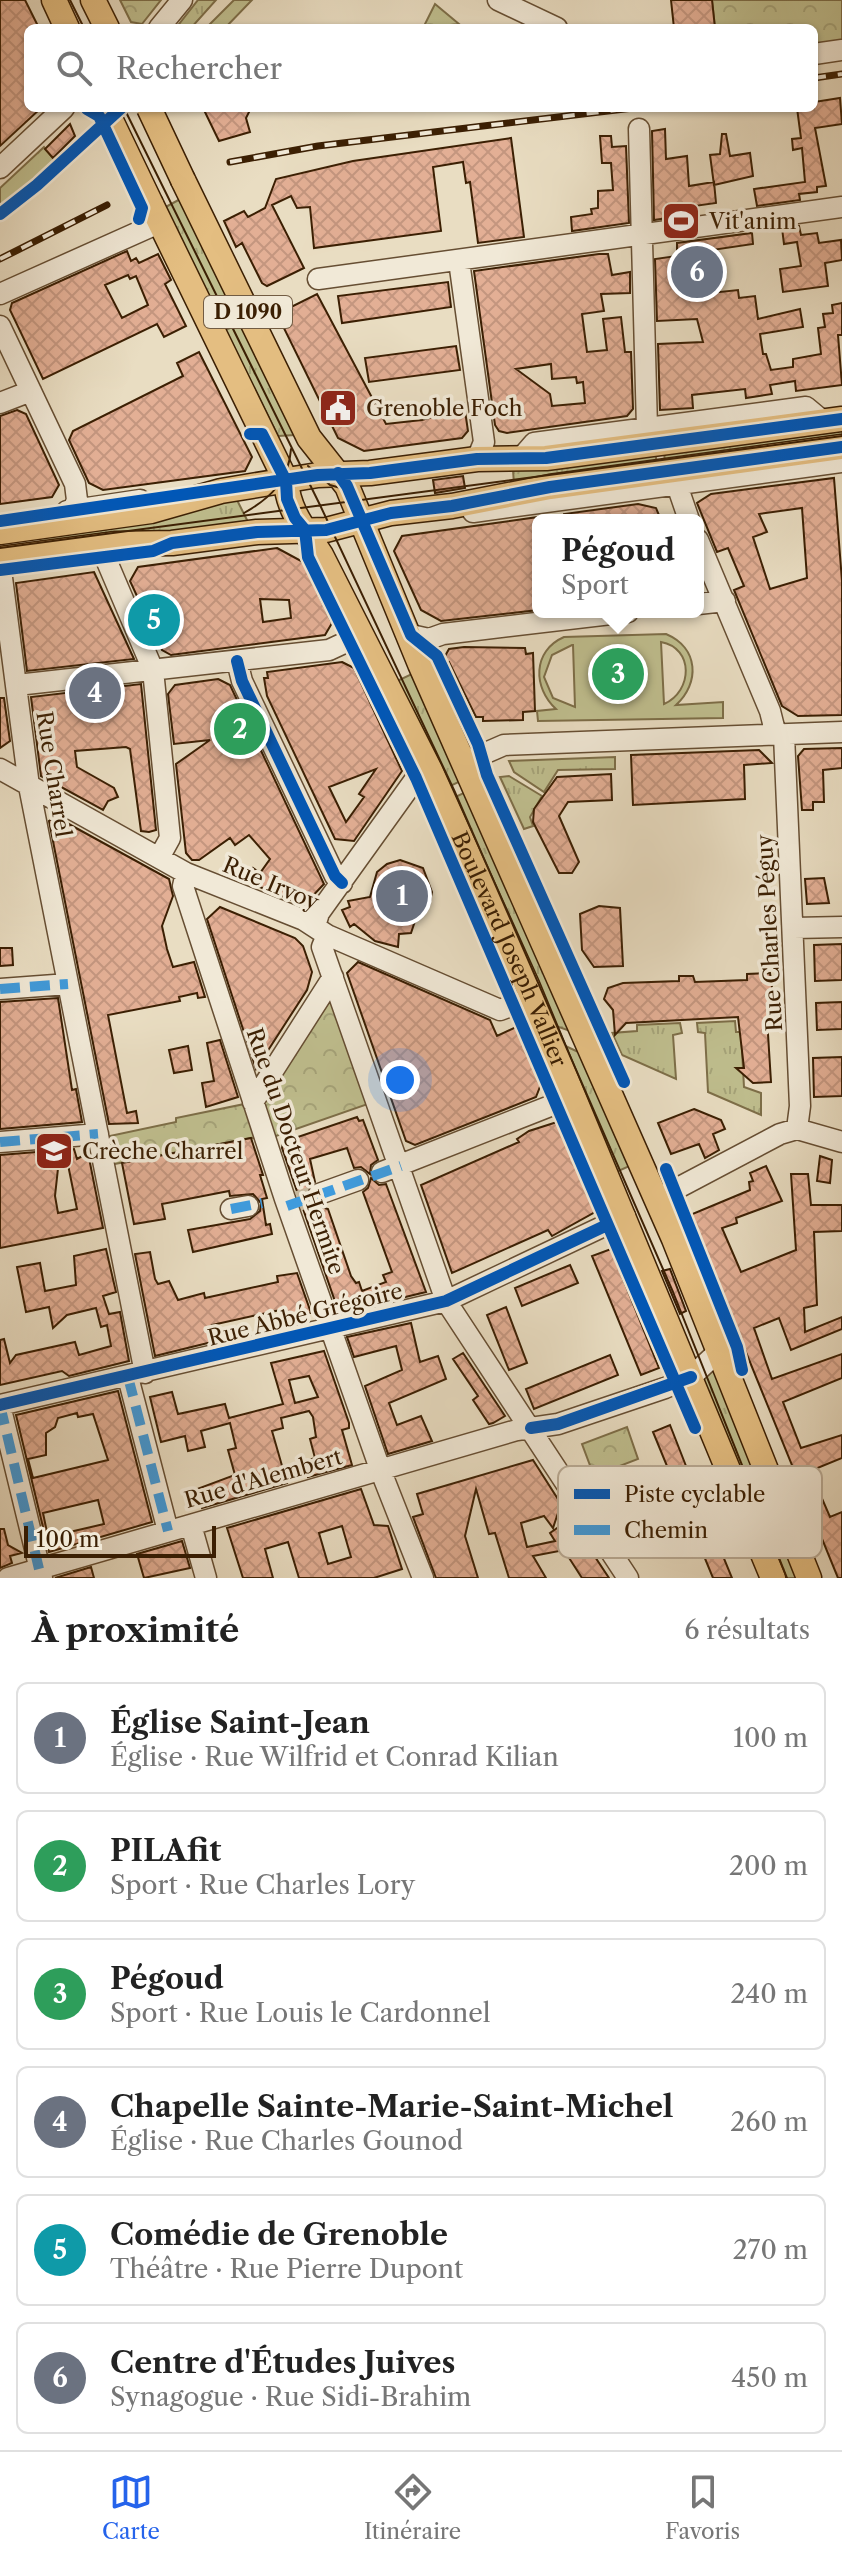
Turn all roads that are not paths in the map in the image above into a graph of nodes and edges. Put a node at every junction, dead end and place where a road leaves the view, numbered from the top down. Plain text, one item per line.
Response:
1 (54, 0) edge
2 (93, 0) edge
3 (182, 0) edge
4 (498, 0) edge
5 (65, 24) edge
6 (105, 24) edge
7 (162, 24) edge
8 (549, 24) edge
9 (842, 50) edge
10 (818, 53) edge
11 (60, 112) edge
12 (107, 112) edge
13 (151, 112) edge
14 (639, 129) dead end
15 (0, 168) edge
16 (842, 207) edge
17 (156, 213) junction
18 (643, 235) junction
19 (459, 261) junction
20 (318, 279) dead end
21 (0, 294) edge
22 (0, 326) edge
23 (31, 391) junction
24 (0, 403) edge
25 (833, 420) edge
26 (647, 428) junction
27 (841, 452) edge
28 (521, 458) junction
29 (477, 459) junction
30 (338, 473) junction
31 (286, 481) junction
32 (677, 485) junction
33 (452, 506) junction
34 (73, 510) junction
35 (151, 511) junction
36 (687, 514) edge
37 (360, 520) junction
38 (0, 521) edge
39 (305, 530) junction
40 (0, 532) edge
41 (110, 551) junction
42 (704, 554) edge
43 (0, 559) edge
44 (0, 570) edge
45 (725, 601) junction
46 (704, 603) edge
47 (578, 618) edge
48 (411, 635) junction
49 (359, 636) junction
50 (237, 661) junction
51 (153, 670) junction
52 (17, 685) junction
53 (842, 732) edge
54 (780, 735) junction
55 (465, 762) junction
56 (0, 769) edge
57 (430, 770) junction
58 (29, 786) junction
59 (159, 858) junction
60 (186, 873) junction
61 (342, 883) junction
62 (842, 927) edge
63 (794, 928) junction
64 (321, 931) junction
65 (333, 977) junction
66 (68, 984) junction
67 (0, 989) edge
68 (533, 1006) junction
69 (573, 1097) junction
70 (253, 1102) junction
71 (797, 1129) junction
72 (98, 1134) junction
73 (0, 1142) edge
74 (842, 1142) edge
75 (391, 1169) junction
76 (358, 1180) dead end
77 (319, 1194) tunnel mouth
78 (657, 1199) junction
79 (625, 1216) junction
80 (446, 1301) junction
81 (331, 1327) junction
82 (719, 1351) junction
83 (137, 1375) junction
84 (691, 1377) junction
85 (0, 1405) edge
86 (531, 1428) junction
87 (727, 1466) edge
88 (765, 1466) edge
89 (380, 1469) junction
90 (558, 1470) edge
91 (191, 1525) junction
92 (168, 1531) junction
93 (615, 1558) edge
94 (765, 1558) edge
95 (801, 1558) edge
96 (41, 1573) edge
97 (416, 1576) edge
98 (8, 1578) edge
99 (206, 1578) edge
100 (628, 1578) edge
101 (773, 1578) edge
102 (809, 1578) edge

1 - 5 main road
2 - 6 main road
3 - 7 street
4 - 8 street
9 - 10 street
11 - 15 street
12 - 17 main road, D 1090, bridge
13 - 30 main road, D 1090, bridge
14 - 18 street
16 - 18 street
17 - 21 street
17 - 31 main road, D 1090
18 - 19 street
18 - 26 street
19 - 20 street
19 - 29 street
22 - 23 street
23 - 24 street
23 - 34 street
25 - 26 street
25 - 28 main road
26 - 28 street
27 - 32 street
27 - 33 main road
28 - 29 main road
29 - 30 main road
30 - 31 main road
30 - 37 main road, Boulevard Joseph Vallier
31 - 35 main road
31 - 39 main road, Boulevard Joseph Vallier
32 - 33 street
32 - 36 street
33 - 37 main road
34 - 35 street
34 - 38 street
35 - 40 main road
37 - 39 main road
37 - 48 main road, Boulevard Joseph Vallier
39 - 41 main road
39 - 49 main road, Boulevard Joseph Vallier
41 - 43 main road
41 - 44 street
41 - 51 street
42 - 45 street, Rue Charles Péguy
44 - 52 street, Rue Charrel
45 - 46 street
45 - 54 street, Rue Charles Péguy
47 - 48 street
48 - 55 main road, Boulevard Joseph Vallier
49 - 50 street
49 - 57 main road, Boulevard Joseph Vallier
50 - 51 street
50 - 61 street
51 - 52 street
51 - 59 street
52 - 58 street, Rue Charrel
53 - 54 street
54 - 55 street
54 - 63 street, Rue Charles Péguy
55 - 78 main road, Boulevard Joseph Vallier
56 - 58 street, Rue Irvoy
57 - 61 street
57 - 68 main road, Boulevard Joseph Vallier
58 - 59 street, Rue Irvoy
58 - 66 street, Rue Charrel
59 - 60 street, Rue Irvoy
60 - 64 street, Rue Irvoy
60 - 70 street, Rue du Docteur Hermite
61 - 64 street
62 - 63 street
63 - 71 street, Rue Charles Péguy
64 - 65 street
64 - 68 street, Rue Irvoy
65 - 70 street
65 - 75 street
66 - 67 street
66 - 72 street, Rue Charrel
68 - 69 main road, Boulevard Joseph Vallier
69 - 75 street
69 - 79 main road, Boulevard Joseph Vallier
70 - 81 street, Rue du Docteur Hermite
71 - 74 street
71 - 78 street
72 - 73 street
72 - 83 street, Rue Charrel
75 - 80 street
76 - 77 street
78 - 79 main road
78 - 82 main road, Boulevard Joseph Vallier
79 - 80 street, Rue Abbé Grégoire
79 - 84 main road, Boulevard Joseph Vallier
80 - 81 street, Rue Abbé Grégoire
80 - 86 street
81 - 83 street, Rue Abbé Grégoire
81 - 89 street, Rue du Docteur Hermite
82 - 84 street
82 - 88 main road, Boulevard Joseph Vallier
83 - 85 street, Rue Abbé Grégoire
83 - 92 street, Rue Charrel
84 - 86 street, Rue d'Alembert
84 - 87 main road, Boulevard Joseph Vallier
85 - 96 street
86 - 89 street, Rue d'Alembert
86 - 90 street
89 - 91 street, Rue d'Alembert
89 - 97 street, Rue du Docteur Hermite
91 - 92 street, Rue d'Alembert
91 - 99 street
92 - 96 street, Rue d'Alembert
93 - 100 street
94 - 101 main road, Boulevard Joseph Vallier
95 - 102 main road, Boulevard Joseph Vallier
96 - 98 street, Rue d'Alembert

